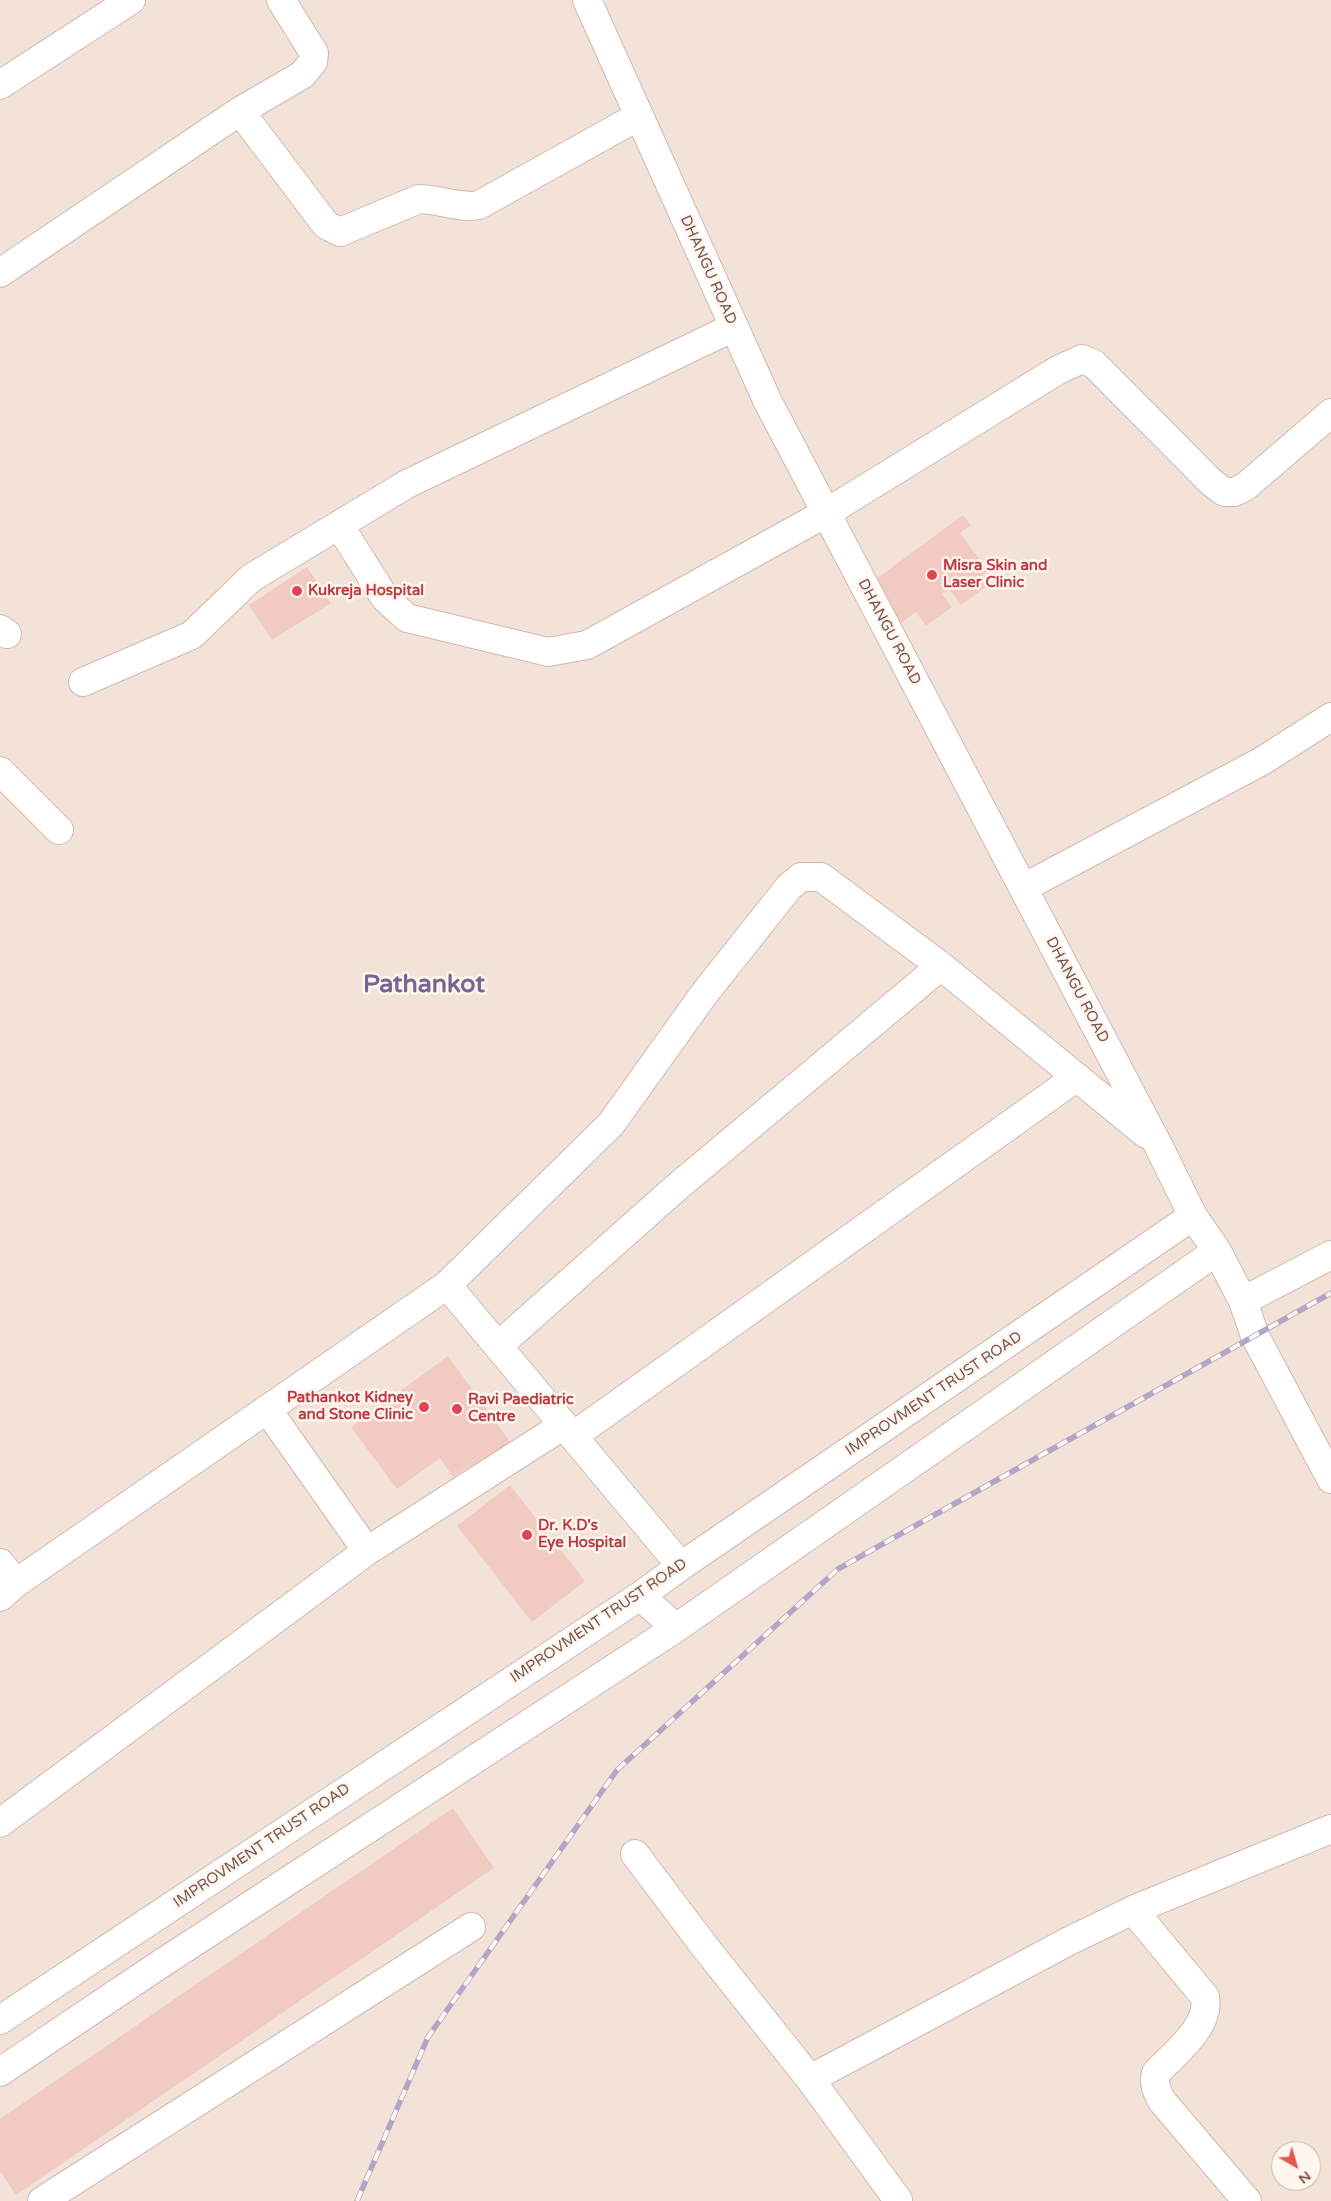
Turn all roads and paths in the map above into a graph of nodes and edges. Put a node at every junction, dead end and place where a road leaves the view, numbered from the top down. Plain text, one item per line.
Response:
1 (131, 0) edge
2 (281, 0) edge
3 (587, 0) edge
4 (0, 85) edge
5 (240, 111) junction
6 (639, 116) junction
7 (0, 273) edge
8 (734, 327) junction
9 (1331, 413) edge
10 (826, 513) junction
11 (339, 525) junction
12 (83, 682) dead end
13 (1331, 717) edge
14 (0, 772) edge
15 (59, 830) dead end
16 (1023, 888) junction
17 (942, 966) junction
18 (1077, 1077) junction
19 (1157, 1143) junction
20 (1193, 1216) junction
21 (1217, 1251) junction
22 (1331, 1255) edge
23 (447, 1285) junction
24 (1243, 1301) junction
25 (498, 1346) junction
26 (268, 1409) junction
27 (569, 1431) junction
28 (1331, 1479) edge
29 (367, 1551) junction
30 (680, 1566) junction
31 (5, 1581) edge
32 (640, 1596) junction
33 (676, 1628) junction
34 (0, 1823) edge
35 (1331, 1829) edge
36 (635, 1854) dead end
37 (1133, 1910) junction
38 (471, 1927) dead end
39 (133, 1932) junction
40 (156, 1967) junction
41 (0, 2020) edge
42 (0, 2072) edge
43 (810, 2079) junction
44 (42, 2201) edge
45 (897, 2201) edge
46 (1246, 2201) edge

1 - 4 street
2 - 5 street
3 - 6 street, DHANGU ROAD
5 - 6 street
5 - 7 street
6 - 8 street, DHANGU ROAD
8 - 10 street, DHANGU ROAD
8 - 11 street
9 - 10 street
10 - 11 street
10 - 16 street, DHANGU ROAD
11 - 12 street
13 - 16 street
14 - 15 street
16 - 19 street, DHANGU ROAD
17 - 18 street
17 - 23 street
17 - 25 street
18 - 19 street
18 - 27 street
19 - 20 street, DHANGU ROAD
20 - 21 street, DHANGU ROAD
20 - 30 street, IMPROVMENT TRUST ROAD
21 - 24 street, DHANGU ROAD
21 - 33 street
22 - 24 street
23 - 25 street
23 - 26 street
24 - 28 street, DHANGU ROAD
25 - 27 street
26 - 29 street
26 - 31 street
27 - 29 street
27 - 30 street
29 - 34 street
30 - 32 street, IMPROVMENT TRUST ROAD
32 - 33 street
32 - 39 street, IMPROVMENT TRUST ROAD
33 - 40 street
35 - 37 street
36 - 43 street
37 - 43 street
37 - 46 street
38 - 44 street
39 - 40 street
39 - 41 street, IMPROVMENT TRUST ROAD
40 - 42 street
43 - 45 street

